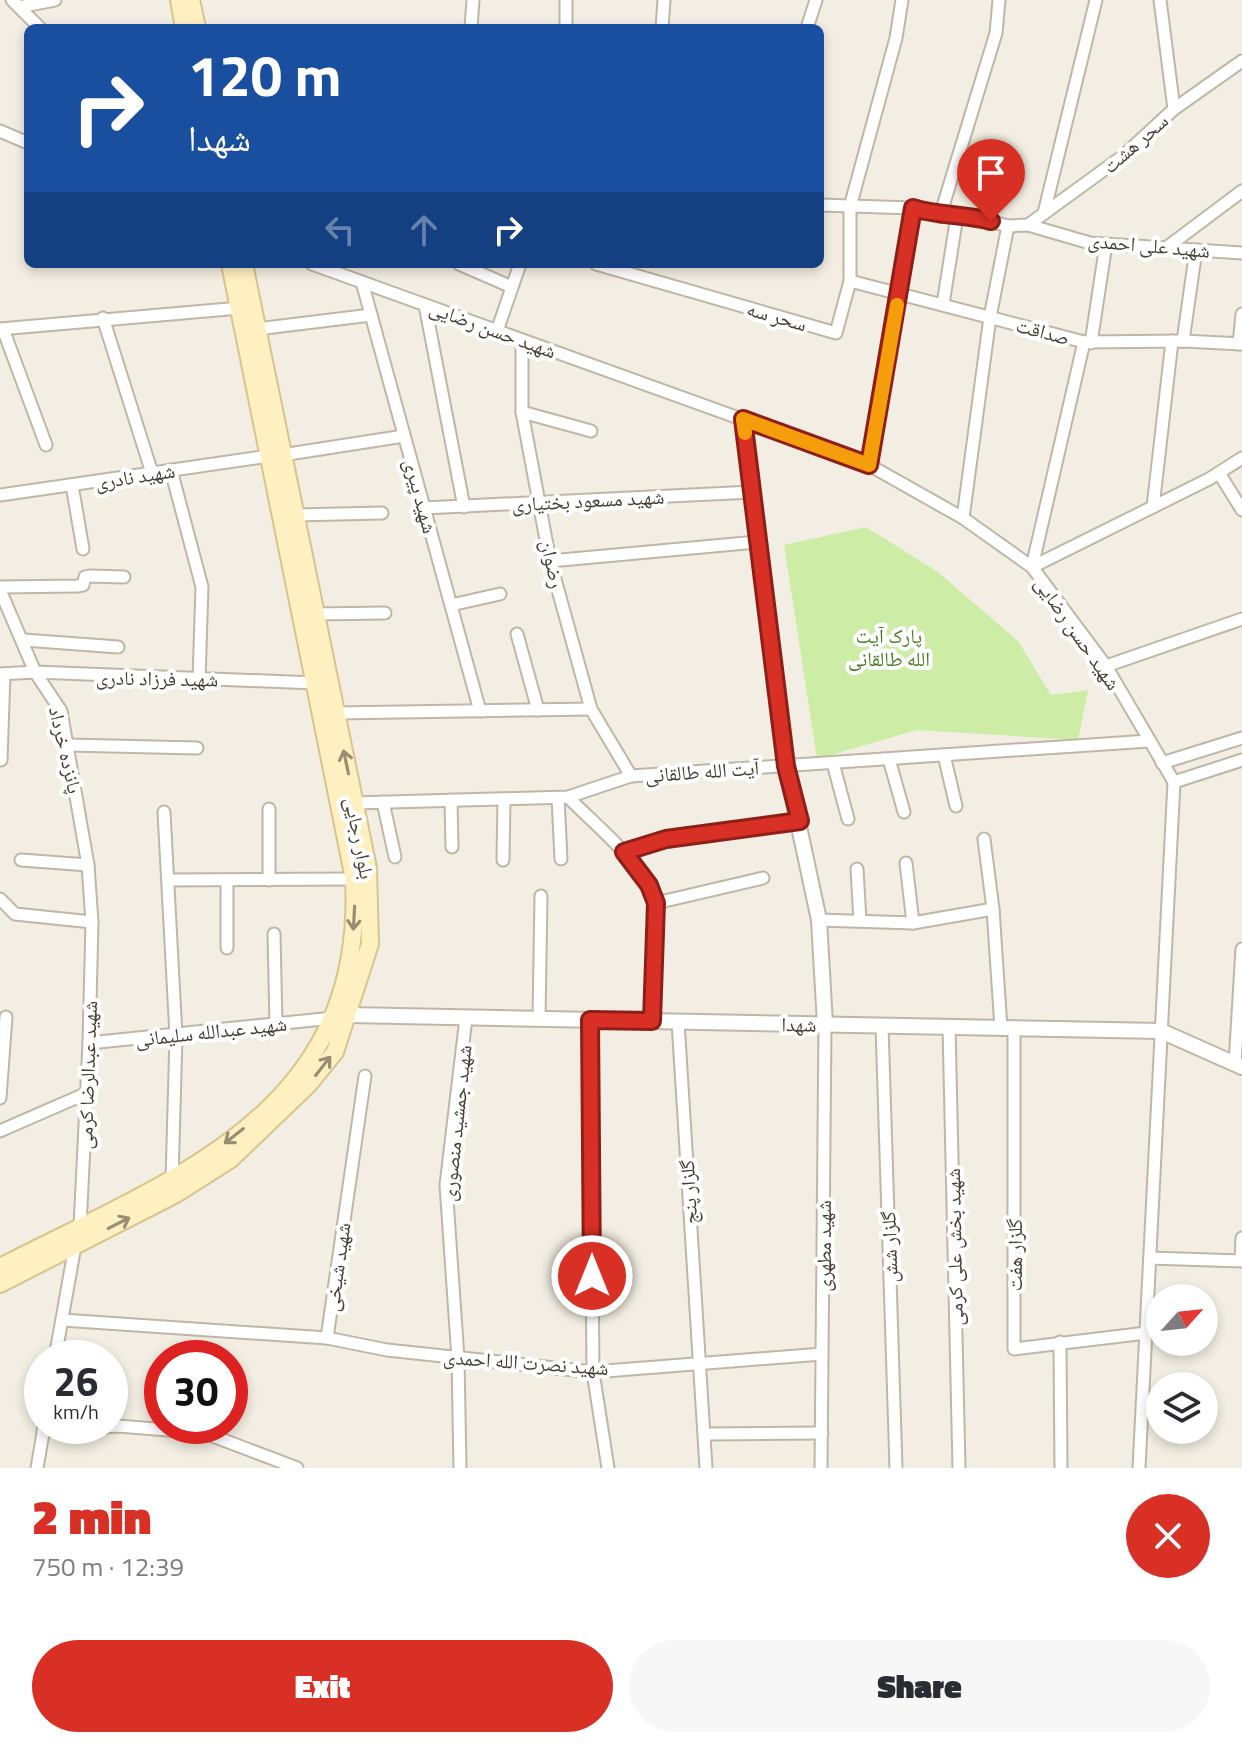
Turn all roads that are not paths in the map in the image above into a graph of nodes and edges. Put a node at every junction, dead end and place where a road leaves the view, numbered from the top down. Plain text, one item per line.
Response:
1 (55, 0) edge
2 (179, 0) edge
3 (191, 0) edge
4 (473, 0) edge
5 (566, 0) edge
6 (664, 0) edge
7 (816, 0) edge
8 (902, 0) edge
9 (999, 0) edge
10 (1096, 0) edge
11 (1160, 0) edge
12 (16, 3) edge
13 (36, 24) edge
14 (183, 24) edge
15 (196, 24) edge
16 (471, 24) edge
17 (566, 24) edge
18 (662, 24) edge
19 (808, 24) edge
20 (1242, 61) edge
21 (1174, 109) junction
22 (0, 131) edge
23 (24, 141) edge
24 (1242, 191) edge
25 (824, 205) edge
26 (850, 207) junction
27 (913, 208) junction
28 (1044, 213) junction
29 (940, 216) junction
30 (957, 216) junction
31 (1028, 225) junction
32 (1008, 226) junction
33 (1106, 244) junction
34 (1166, 248) junction
35 (1196, 250) junction
36 (1242, 253) edge
37 (231, 268) edge
38 (245, 268) edge
39 (323, 268) edge
40 (468, 268) edge
41 (519, 268) edge
42 (610, 268) edge
43 (850, 281) junction
44 (362, 282) junction
45 (512, 287) junction
46 (899, 292) junction
47 (943, 304) junction
48 (425, 305) junction
49 (240, 308) junction
50 (1242, 314) edge
51 (371, 315) junction
52 (990, 317) junction
53 (103, 318) junction
54 (1, 329) edge
55 (257, 329) junction
56 (497, 331) junction
57 (522, 340) junction
58 (1177, 341) junction
59 (1087, 342) junction
60 (1241, 344) edge
61 (522, 412) junction
62 (743, 419) junction
63 (591, 431) dead end
64 (404, 436) junction
65 (46, 445) dead end
66 (276, 455) junction
67 (1242, 458) edge
68 (869, 465) junction
69 (171, 470) junction
70 (152, 473) junction
71 (1219, 473) junction
72 (72, 485) junction
73 (752, 492) junction
74 (0, 495) edge
75 (541, 502) junction
76 (464, 507) junction
77 (1153, 507) junction
78 (424, 508) junction
79 (1242, 510) edge
80 (382, 513) dead end
81 (295, 515) junction
82 (963, 518) junction
83 (757, 542) junction
84 (83, 549) dead end
85 (550, 561) junction
86 (1032, 567) junction
87 (124, 577) dead end
88 (0, 589) edge
89 (500, 594) dead end
90 (451, 605) junction
91 (385, 613) dead end
92 (315, 614) junction
93 (1242, 619) edge
94 (517, 634) dead end
95 (24, 640) junction
96 (118, 647) dead end
97 (1106, 666) junction
98 (35, 672) junction
99 (2, 674) edge
100 (199, 679) junction
101 (315, 683) junction
102 (591, 709) junction
103 (538, 710) junction
104 (480, 711) junction
105 (336, 713) junction
106 (1242, 738) edge
107 (1149, 741) junction
108 (68, 745) junction
109 (197, 748) dead end
110 (944, 755) junction
111 (889, 759) junction
112 (1, 760) edge
113 (1242, 760) edge
114 (833, 763) junction
115 (1162, 763) junction
116 (786, 766) junction
117 (631, 776) junction
118 (1174, 782) junction
119 (563, 798) junction
120 (504, 799) junction
121 (451, 800) junction
122 (383, 802) junction
123 (354, 803) junction
124 (956, 806) dead end
125 (269, 809) dead end
126 (164, 812) dead end
127 (904, 812) dead end
128 (848, 819) dead end
129 (800, 821) junction
130 (984, 839) dead end
131 (452, 847) dead end
132 (624, 852) junction
133 (395, 857) dead end
134 (561, 859) dead end
135 (21, 860) dead end
136 (503, 860) dead end
137 (906, 863) dead end
138 (88, 865) junction
139 (857, 869) dead end
140 (763, 878) dead end
141 (354, 879) junction
142 (168, 880) junction
143 (269, 880) junction
144 (227, 882) junction
145 (541, 896) dead end
146 (0, 899) edge
147 (656, 903) junction
148 (993, 909) junction
149 (819, 920) junction
150 (860, 921) junction
151 (92, 922) junction
152 (913, 923) junction
153 (274, 934) dead end
154 (227, 948) dead end
155 (1242, 949) edge
156 (6, 1017) dead end
157 (341, 1017) junction
158 (466, 1018) junction
159 (539, 1019) junction
160 (590, 1020) junction
161 (652, 1021) junction
162 (678, 1022) junction
163 (276, 1024) junction
164 (825, 1024) junction
165 (882, 1026) junction
166 (949, 1027) junction
167 (1008, 1028) junction
168 (1161, 1031) junction
169 (176, 1036) junction
170 (89, 1043) junction
171 (1239, 1065) edge
172 (365, 1076) dead end
173 (87, 1093) junction
174 (0, 1098) edge
175 (0, 1131) edge
176 (172, 1180) junction
177 (80, 1227) junction
178 (1242, 1238) edge
179 (75, 1246) junction
180 (1150, 1258) junction
181 (0, 1267) edge
182 (0, 1284) edge
183 (1149, 1284) edge
184 (62, 1320) junction
185 (1146, 1333) joint
186 (327, 1338) junction
187 (58, 1340) edge
188 (1060, 1342) junction
189 (822, 1354) junction
190 (458, 1358) junction
191 (697, 1362) junction
192 (593, 1372) junction
193 (128, 1427) edge
194 (822, 1433) junction
195 (705, 1434) junction
196 (41, 1444) edge
197 (37, 1468) edge
198 (297, 1468) edge
199 (460, 1468) edge
200 (608, 1468) edge
201 (706, 1468) edge
202 (821, 1468) edge
203 (896, 1468) edge
204 (959, 1468) edge
205 (1061, 1468) edge
206 (1139, 1468) edge

1 - 12 street
2 - 14 main road
3 - 15 main road
4 - 16 street
5 - 17 street
6 - 18 street
7 - 19 street
8 - 26 street, سحر سه
9 - 29 street
10 - 28 street
11 - 21 street
12 - 13 street
20 - 21 street, سحر هشت
21 - 28 street, سحر هشت
22 - 23 street
24 - 34 street
25 - 26 street, شهید علی احمدی
26 - 27 street, شهید علی احمدی
26 - 43 street, سحر سه
27 - 29 street, شهید علی احمدی
27 - 46 street
28 - 31 street, سحر هشت
29 - 30 street, شهید علی احمدی
30 - 32 street, شهید علی احمدی
30 - 47 street
31 - 32 street, شهید علی احمدی
31 - 33 street, شهید علی احمدی
32 - 52 street
33 - 34 street, شهید علی احمدی
33 - 59 street
34 - 35 street, شهید علی احمدی
35 - 36 street, شهید علی احمدی
35 - 58 street
37 - 49 main road, بلوار رجایی
38 - 55 main road, بلوار رجایی
39 - 44 street, شهید حسن رضایی
40 - 45 street
41 - 45 street
42 - 43 street, سحر سه
43 - 46 street, صداقت
44 - 48 street, شهید حسن رضایی
44 - 51 street, شهید پیری
45 - 56 street
46 - 47 street, صداقت
46 - 68 street
47 - 52 street, صداقت
48 - 56 street, شهید حسن رضایی
48 - 76 street
49 - 53 street
49 - 66 main road, بلوار رجایی
50 - 60 street
51 - 55 street
51 - 64 street, شهید پیری
52 - 59 street, صداقت
52 - 82 street
53 - 54 street
53 - 70 street
54 - 65 street
55 - 66 main road, بلوار رجایی
56 - 57 street, شهید حسن رضایی
57 - 61 street, رضوان
57 - 62 street, شهید حسن رضایی
58 - 59 street, صداقت
58 - 60 street, صداقت
58 - 77 street
59 - 86 street
61 - 63 street
61 - 75 street, رضوان
62 - 68 street, شهید حسن رضایی
62 - 73 street
64 - 66 street, شهید نادری
64 - 78 street, شهید پیری
66 - 69 street, شهید نادری
66 - 81 main road, بلوار رجایی
66 - 101 main road, بلوار رجایی
67 - 71 street
68 - 82 street, شهید حسن رضایی
69 - 70 street, شهید نادری
69 - 100 street
70 - 72 street, شهید نادری
71 - 77 street
71 - 79 street
72 - 74 street, شهید نادری
72 - 84 street
73 - 75 street, شهید مسعود بختیاری
73 - 83 street
75 - 76 street, شهید مسعود بختیاری
75 - 85 street, رضوان
76 - 78 street, شهید مسعود بختیاری
77 - 86 street
78 - 90 street, شهید پیری
80 - 81 street
81 - 92 main road, بلوار رجایی
82 - 86 street, شهید حسن رضایی
83 - 85 street
83 - 116 street
85 - 102 street, رضوان
86 - 97 street, شهید حسن رضایی
87 - 88 street
88 - 95 street, پانزده خرداد
89 - 90 street
90 - 104 street, شهید پیری
91 - 92 street
92 - 105 main road, بلوار رجایی
93 - 97 street
94 - 103 street
95 - 96 street
95 - 98 street, پانزده خرداد
97 - 107 street, شهید حسن رضایی
98 - 99 street, شهید فرزاد نادری
98 - 100 street, شهید فرزاد نادری
98 - 108 street, پانزده خرداد
99 - 112 street
100 - 101 street, شهید فرزاد نادری
101 - 141 main road, بلوار رجایی
102 - 103 street
102 - 117 street, رضوان
103 - 104 street
104 - 105 street
123 -> 105 main road, بلوار رجایی
106 - 115 street
107 - 110 street, آیت الله طالقانی
107 - 115 street, شهید حسن رضایی
108 - 109 street
108 - 138 street, پانزده خرداد
110 - 111 street, آیت الله طالقانی
110 - 124 street
111 - 114 street, آیت الله طالقانی
111 - 127 street
113 - 118 street
114 - 116 street, آیت الله طالقانی
114 - 128 street
115 - 118 street, شهید حسن رضایی
116 - 117 street, آیت الله طالقانی
116 - 129 street
117 - 119 street, آیت الله طالقانی
118 - 168 street
119 - 120 street, آیت الله طالقانی
119 - 132 street
119 - 134 street
120 - 121 street, آیت الله طالقانی
120 - 136 street
121 - 122 street, آیت الله طالقانی
121 - 131 street
122 - 123 street, آیت الله طالقانی
122 - 133 street
123 - 157 main road, بلوار رجایی
125 - 143 street
126 - 142 street
129 - 132 street
129 - 149 street
130 - 148 street
132 - 147 street
135 - 138 street
137 - 152 street
138 - 151 street, پانزده خرداد
139 - 150 street
140 - 147 street
141 - 143 street
141 -> 157 main road, بلوار رجایی
142 - 144 street
142 - 169 street
143 - 144 street
144 - 154 street
145 - 159 street
146 - 151 street
147 - 161 street
148 - 152 street
148 - 167 street
149 - 150 street
149 - 164 street
150 - 152 street
151 - 170 street, شهید عبدالرضا کرمی
153 - 163 street
155 - 171 street
156 - 174 street
157 - 158 street, شهدا
157 - 163 street, شهید عبدالله سلیمانی
157 -> 176 main road, بلوار رجایی
179 -> 157 main road, بلوار رجایی
158 - 159 street, شهدا
158 - 190 street, شهید جمشید منصوری
159 - 160 street, شهدا
160 - 161 street, شهدا
160 - 192 street
161 - 162 street, شهدا
162 - 164 street, شهدا
162 - 191 street, گلزار پنج
163 - 169 street, شهید عبدالله سلیمانی
164 - 165 street, شهدا
164 - 189 street, شهید مطهری
165 - 166 street, شهدا
165 - 203 street, گلزار شش
166 - 167 street, شهدا
166 - 204 street, شهید بخش علی کرمی
167 - 168 street, شهدا
167 - 188 street, گلزار هفت
168 - 171 street, شهدا
168 - 180 street
169 - 170 street, شهید عبدالله سلیمانی
169 - 176 street
170 - 173 street, شهید عبدالرضا کرمی
172 - 186 street, شهید شیخی
173 - 175 street
173 - 177 street, شهید عبدالرضا کرمی
176 - 177 main road, بلوار رجایی
177 - 181 main road, بلوار رجایی
178 - 180 street
179 - 182 main road, بلوار رجایی
179 - 184 street
180 - 183 street
184 - 186 street, شهید شیخی
184 - 187 street
185 - 188 street, گلزار هفت
185 - 206 street
186 - 190 street, شهید نصرت الله احمدی
188 - 205 street
189 - 191 street, شهید نصرت الله احمدی
189 - 194 street, شهید مطهری
190 - 192 street, شهید نصرت الله احمدی
190 - 199 street, شهید جمشید منصوری
191 - 192 street, شهید نصرت الله احمدی
191 - 195 street, گلزار پنج
192 - 200 street
193 - 198 street
194 - 195 street
194 - 202 street, شهید مطهری
195 - 201 street, گلزار پنج
196 - 197 street

